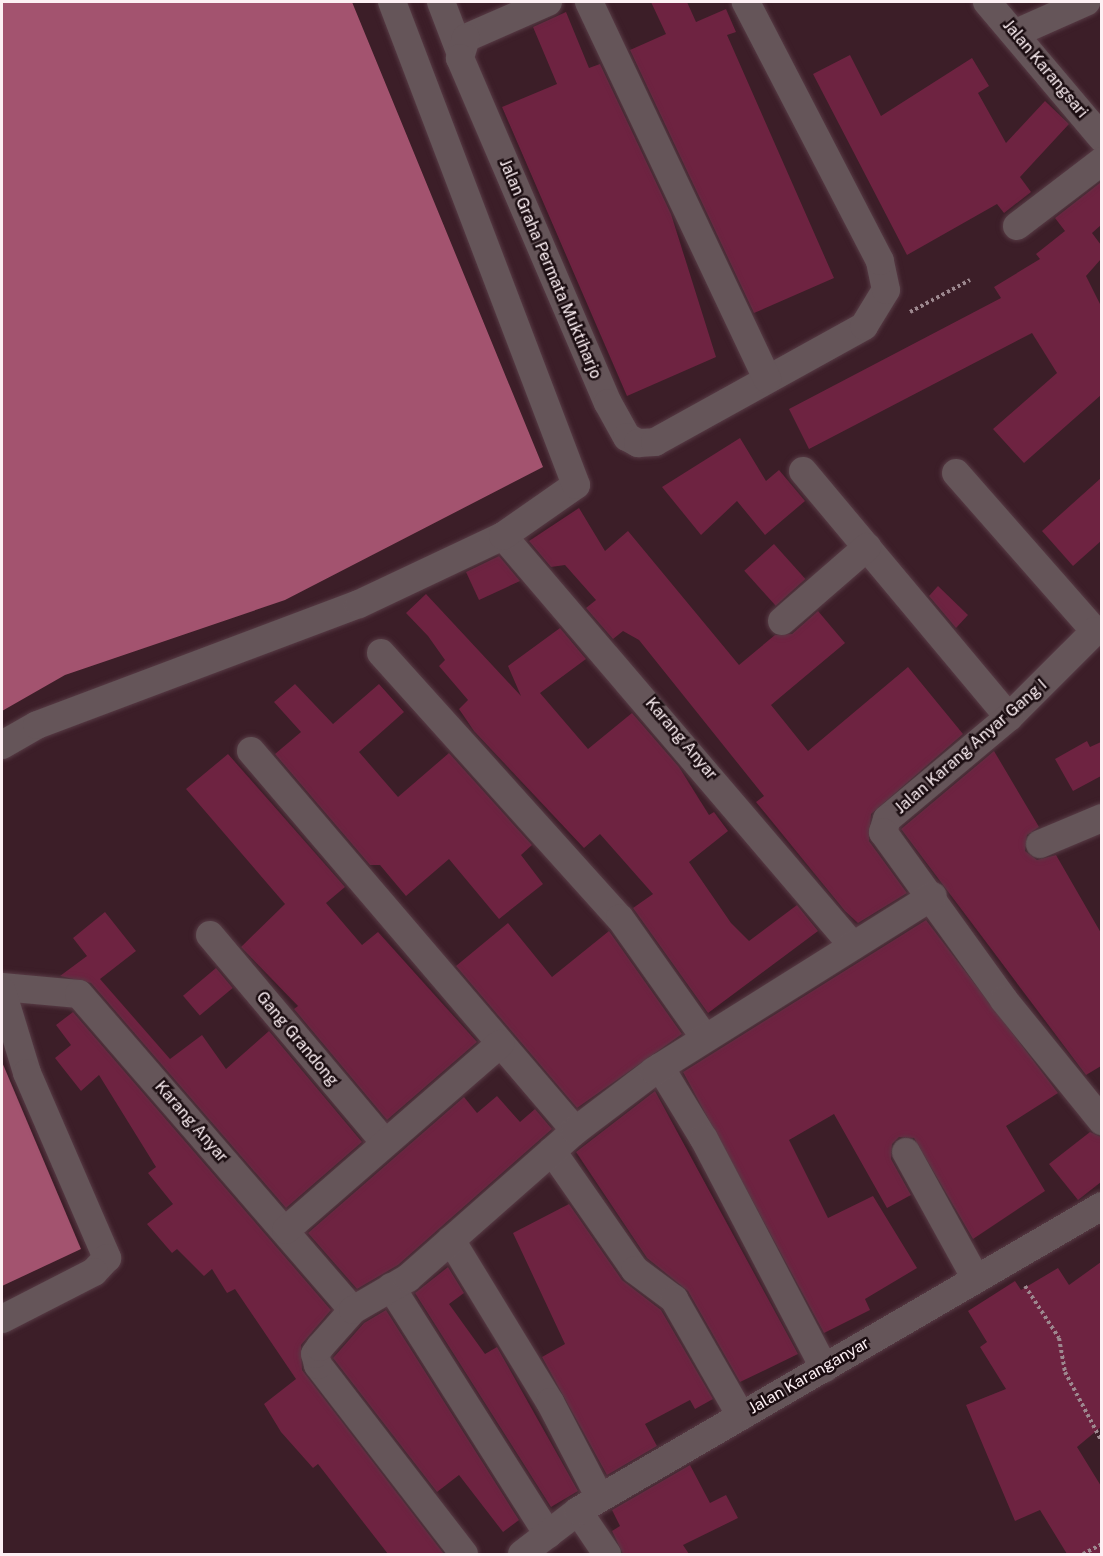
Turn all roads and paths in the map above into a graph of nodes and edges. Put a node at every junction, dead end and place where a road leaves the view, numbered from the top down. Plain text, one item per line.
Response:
1 (392, 2) edge
2 (441, 2) edge
3 (549, 2) edge
4 (589, 2) edge
5 (746, 2) edge
6 (987, 2) edge
7 (1086, 2) edge
8 (1016, 33) junction
9 (459, 49) junction
10 (1101, 138) edge
11 (1101, 161) edge
12 (1017, 226) dead end
13 (767, 379) junction
14 (802, 471) dead end
15 (956, 473) dead end
16 (503, 536) junction
17 (867, 547) junction
18 (782, 621) dead end
19 (381, 653) dead end
20 (1010, 717) junction
21 (2, 745) edge
22 (251, 751) dead end
23 (1101, 818) edge
24 (1040, 844) dead end
25 (933, 896) junction
26 (210, 934) dead end
27 (854, 946) junction
28 (2, 987) edge
29 (2, 991) edge
30 (705, 1038) junction
31 (500, 1044) junction
32 (660, 1067) junction
33 (1101, 1121) edge
34 (575, 1131) junction
35 (385, 1143) junction
36 (552, 1152) junction
37 (906, 1152) dead end
38 (1101, 1206) edge
39 (286, 1230) junction
40 (452, 1240) junction
41 (1008, 1260) junction
42 (976, 1279) junction
43 (391, 1287) junction
44 (353, 1310) junction
45 (2, 1319) edge
46 (825, 1368) junction
47 (741, 1416) junction
48 (1101, 1442) edge
49 (589, 1505) junction
50 (548, 1534) junction
51 (1101, 1544) edge
52 (464, 1554) edge
53 (522, 1554) edge
54 (607, 1554) edge
55 (1083, 1554) edge

1 - 16 street
2 - 9 street
3 - 9 street
4 - 13 street
5 - 13 street, Jalan Graha Permata Muktiharjo
6 - 8 street, Jalan Karangsari
7 - 8 street
8 - 10 street, Jalan Karangsari
9 - 13 street, Jalan Graha Permata Muktiharjo
11 - 12 street
14 - 17 street
15 - 20 street, Jalan Karang Anyar Gang I
16 - 21 street
16 - 27 street, Karang Anyar
17 - 18 street
17 - 20 street
19 - 30 street
20 - 25 street, Jalan Karang Anyar Gang I
22 - 31 street
23 - 24 street
25 - 27 street
25 - 33 street, Jalan Karang Anyar Gang I
26 - 35 street, Gang Grandong
27 - 30 street
28 - 39 street, Karang Anyar
29 - 45 street
30 - 32 street
31 - 34 street
31 - 35 street
32 - 34 street
32 - 46 street
34 - 36 street
35 - 39 street
36 - 40 street
36 - 47 street
37 - 42 street
38 - 41 street, Jalan Karanganyar
39 - 44 street, Karang Anyar
40 - 43 street
40 - 49 street
41 - 42 street, Jalan Karanganyar
41 - 48 path
42 - 46 street, Jalan Karanganyar
43 - 44 street
43 - 50 street
44 - 52 street
46 - 47 street, Jalan Karanganyar
47 - 49 street, Jalan Karanganyar
49 - 50 street, Jalan Karanganyar
49 - 54 street
50 - 53 street, Jalan Karanganyar
51 - 55 path

